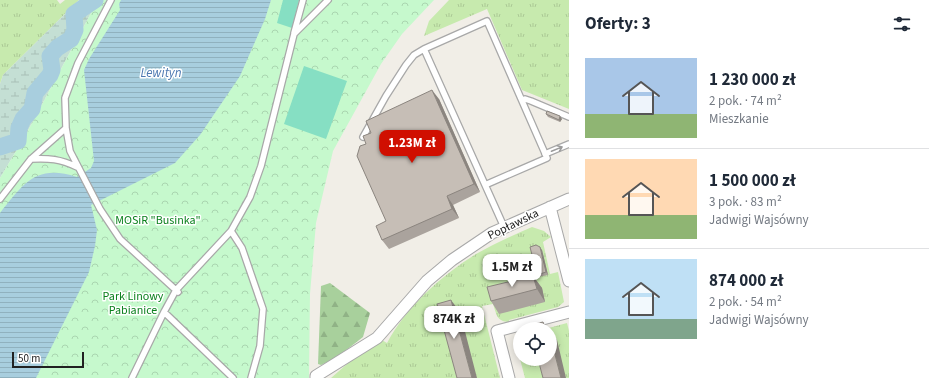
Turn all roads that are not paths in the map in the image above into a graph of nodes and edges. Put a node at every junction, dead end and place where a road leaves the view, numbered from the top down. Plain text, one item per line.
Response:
1 (111, 0) edge
2 (303, 0) edge
3 (328, 0) edge
4 (294, 34) junction
5 (424, 49) junction
6 (522, 100) junction
7 (569, 118) edge
8 (66, 128) junction
9 (363, 137) edge
10 (569, 144) edge
11 (545, 154) junction
12 (31, 159) junction
13 (78, 166) junction
14 (485, 186) junction
15 (0, 199) edge
16 (569, 199) edge
17 (550, 207) junction
18 (504, 227) junction
19 (231, 231) junction
20 (569, 281) edge
21 (177, 291) junction
22 (164, 312) junction
23 (569, 312) edge
24 (132, 378) edge
25 (233, 378) edge
26 (251, 378) edge
27 (316, 378) edge
28 (509, 378) edge

1 - 8 lane
2 - 4 lane
3 - 4 lane
4 - 19 lane
5 - 6 lane
5 - 9 lane
5 - 14 lane
6 - 7 lane
6 - 11 lane
8 - 12 lane
8 - 13 lane
11 -> 10 lane
11 - 14 lane
12 - 13 lane
12 - 15 lane
13 - 21 lane
14 - 18 lane
16 - 17 street, Popławska
17 - 18 street, Popławska
17 - 20 street
18 - 27 street, Popławska
19 - 21 lane
19 - 26 lane
21 - 22 lane
22 - 24 lane
22 - 25 lane
23 - 28 street

